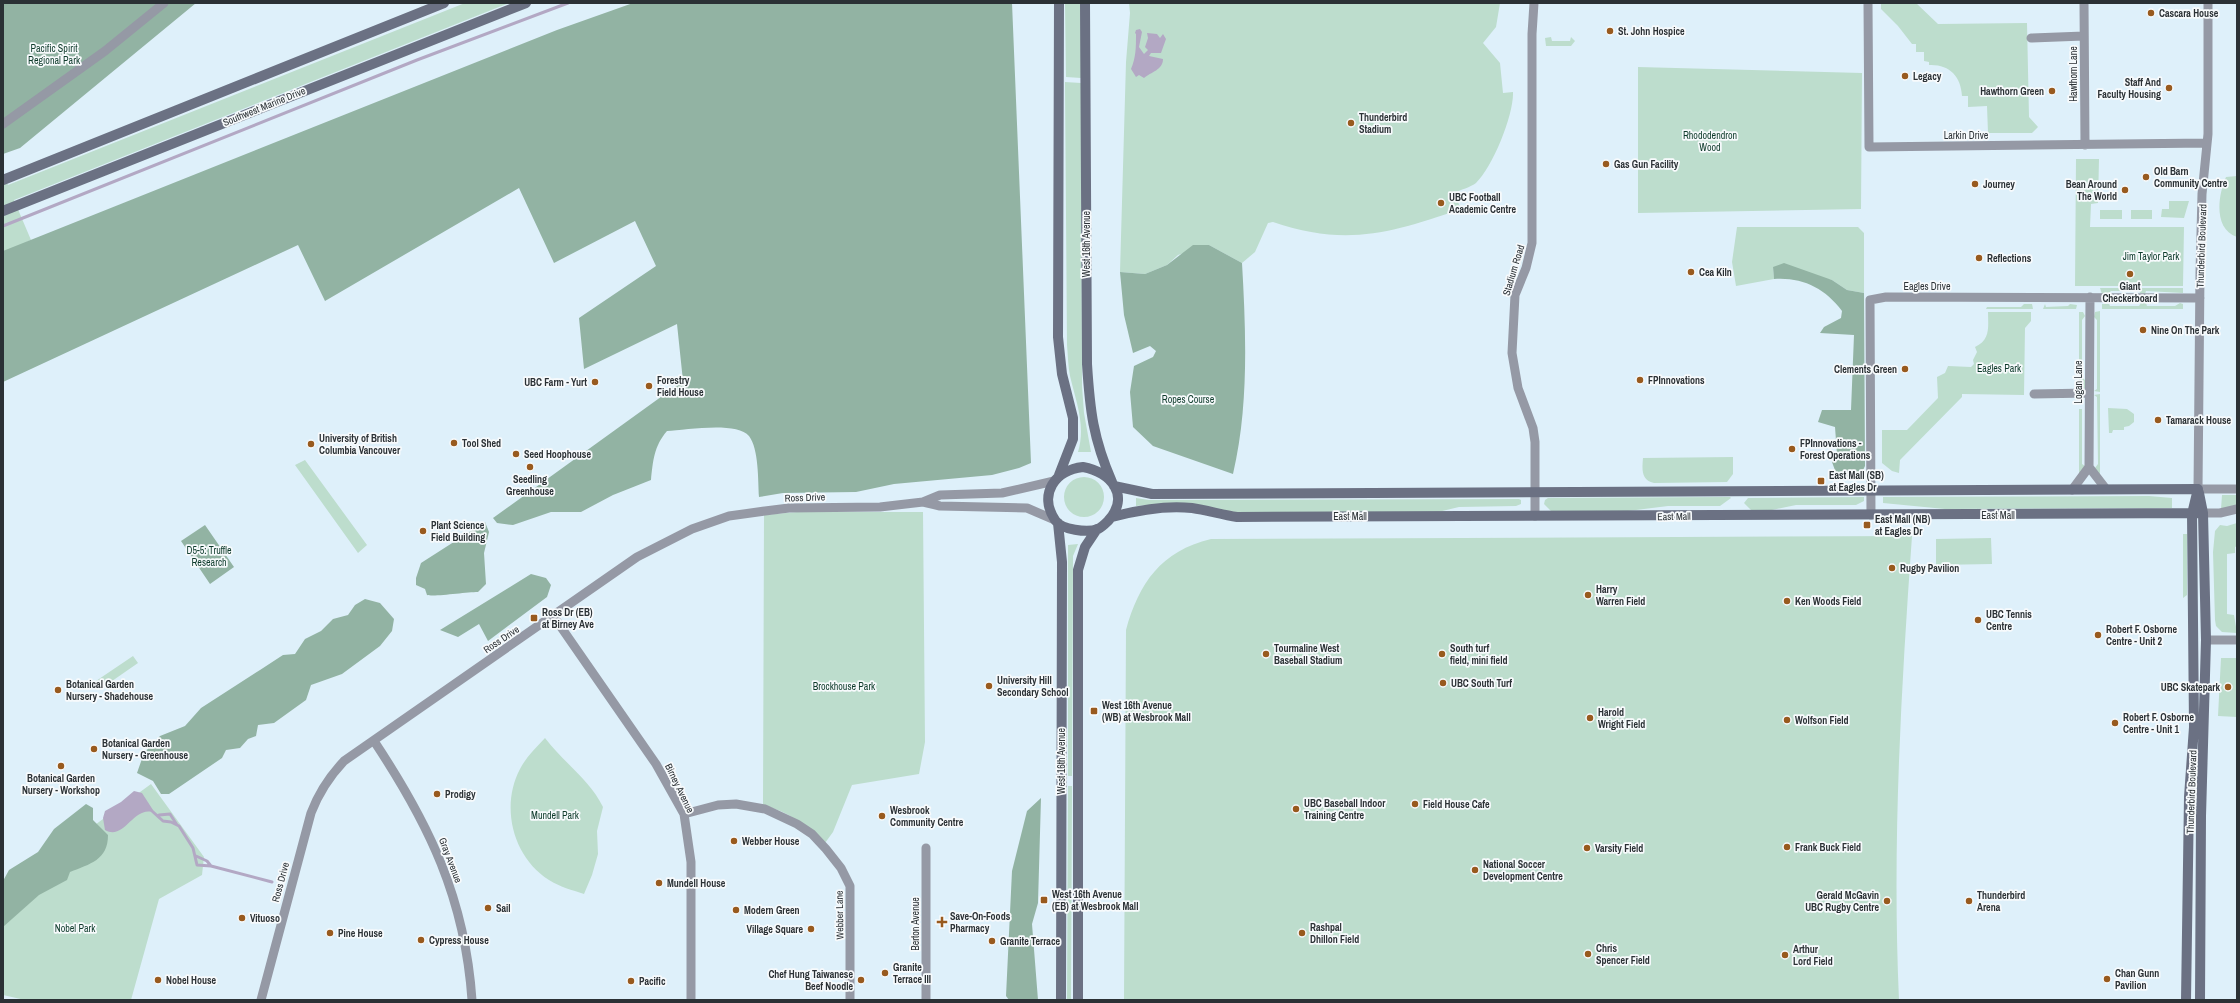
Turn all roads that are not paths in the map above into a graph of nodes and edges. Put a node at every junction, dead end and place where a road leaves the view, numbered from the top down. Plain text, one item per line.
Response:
1 (164, 3) edge
2 (444, 3) edge
3 (526, 3) edge
4 (1059, 3) edge
5 (1085, 3) edge
6 (1534, 3) edge
7 (1868, 3) edge
8 (2084, 3) edge
9 (2208, 3) edge
10 (2084, 36) junction
11 (2032, 38) dead end
12 (3, 124) edge
13 (2207, 143) junction
14 (2084, 145) junction
15 (3, 180) edge
16 (3, 211) edge
17 (2090, 297) junction
18 (2200, 298) junction
19 (2089, 393) junction
20 (2034, 394) dead end
21 (2089, 467) junction
22 (1057, 478) junction
23 (1113, 484) junction
24 (2106, 489) junction
25 (2198, 489) junction
26 (2237, 489) edge
27 (1871, 490) junction
28 (2072, 490) junction
29 (1536, 493) junction
30 (923, 502) junction
31 (2237, 509) edge
32 (2203, 513) junction
33 (2192, 514) junction
34 (1871, 515) junction
35 (1112, 516) junction
36 (1535, 516) junction
37 (1056, 522) junction
38 (1097, 529) junction
39 (554, 617) junction
40 (2206, 640) junction
41 (2237, 640) edge
42 (374, 741) junction
43 (684, 814) junction
44 (926, 848) dead end
45 (261, 1000) edge
46 (472, 1000) edge
47 (692, 1000) edge
48 (850, 1000) edge
49 (926, 1000) edge
50 (1061, 1000) edge
51 (1078, 1000) edge
52 (2186, 1000) edge
53 (2200, 1000) edge

1 - 12 street
2 - 15 street
3 - 16 street, Southwest Marine Drive
4 - 22 street
5 - 23 street, West 16th Avenue
6 - 29 street, Stadium Road
7 - 14 street, Larkin Drive
8 - 10 street, Hawthorn Lane
9 - 13 street, Thunderbird Boulevard
10 - 11 street
10 - 14 street, Hawthorn Lane
13 - 14 street, Larkin Drive
13 - 18 street, Thunderbird Boulevard
17 - 18 street, Eagles Drive
17 - 19 street, Logan Lane
17 - 27 street, Eagles Drive
18 - 25 street, Thunderbird Boulevard
19 - 20 street
19 - 21 street, Logan Lane
21 - 24 street
21 - 28 street
22 - 23 street
22 - 30 street, Ross Drive
22 - 37 street
23 - 29 street
23 - 35 street
24 - 25 street
24 - 28 street
25 - 26 street
25 - 32 street, Thunderbird Boulevard
25 - 33 street, Thunderbird Boulevard
27 - 28 street
27 - 29 street
27 - 34 street, Eagles Drive
29 - 36 street, Stadium Road
30 - 37 street, Ross Drive
30 - 39 street, Ross Drive
31 - 32 street, East Mall
32 - 33 street, East Mall
32 - 40 street, Thunderbird Boulevard
33 - 34 street, East Mall
33 - 52 street, Thunderbird Boulevard
34 - 36 street, East Mall
35 - 36 street, East Mall
35 - 38 street
37 - 38 street
37 - 50 street, West 16th Avenue
38 - 51 street, West 16th Avenue
39 - 42 street, Ross Drive
39 - 43 street, Birney Avenue
40 - 41 street
40 - 53 street, Thunderbird Boulevard
42 - 45 street, Ross Drive
42 - 46 street, Gray Avenue
43 - 47 street, Birney Avenue
43 - 48 street, Webber Lane
44 - 49 street, Berton Avenue

